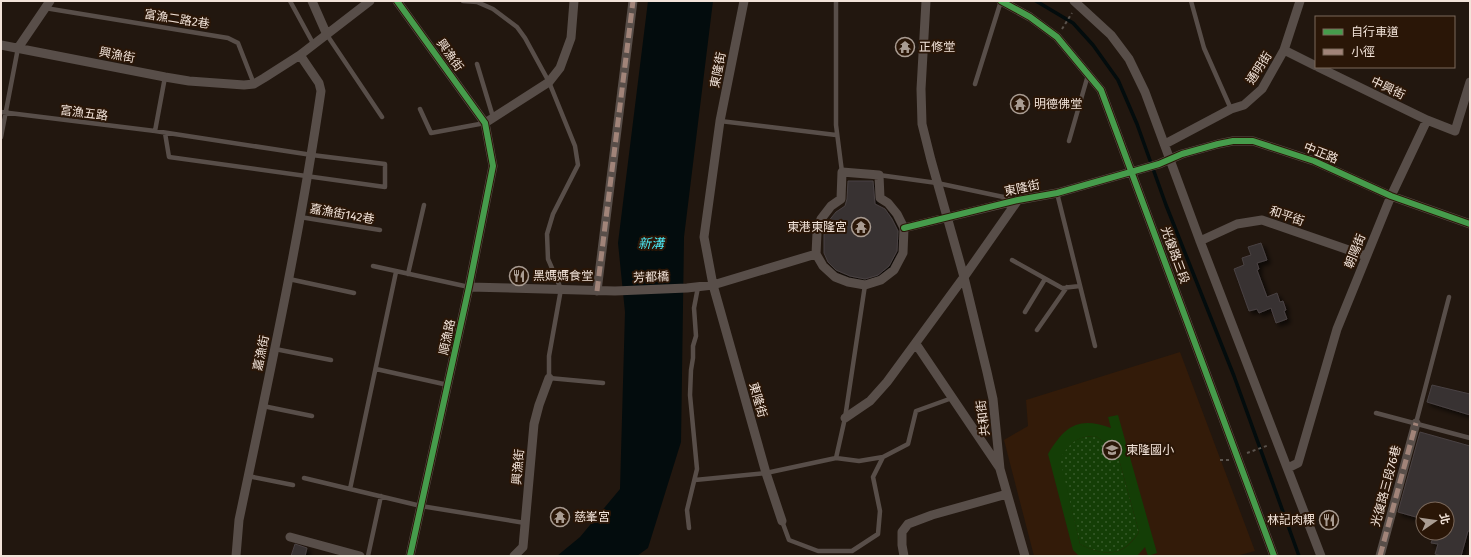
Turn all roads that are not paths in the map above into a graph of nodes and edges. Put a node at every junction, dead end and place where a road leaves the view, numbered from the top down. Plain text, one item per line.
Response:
1 (290, 1) edge
2 (312, 1) edge
3 (370, 1) edge
4 (397, 1) edge
5 (463, 1) edge
6 (574, 1) edge
7 (633, 1) edge
8 (744, 1) edge
9 (836, 1) edge
10 (926, 1) edge
11 (1001, 1) edge
12 (1191, 1) edge
13 (1300, 1) edge
14 (1077, 2) edge
15 (47, 4) edge
16 (327, 35) junction
17 (1, 45) edge
18 (314, 45) junction
19 (18, 48) junction
20 (1284, 50) junction
21 (300, 55) junction
22 (477, 64) dead end
23 (1315, 65) edge
24 (1321, 68) edge
25 (1088, 73) junction
26 (165, 77) junction
27 (549, 82) junction
28 (1470, 82) edge
29 (254, 84) junction
30 (975, 84) dead end
31 (420, 109) dead end
32 (1231, 109) junction
33 (1, 112) edge
34 (7, 113) junction
35 (382, 117) dead end
36 (493, 117) junction
37 (1427, 120) junction
38 (720, 121) junction
39 (485, 123) junction
40 (155, 131) junction
41 (165, 133) junction
42 (836, 135) junction
43 (1, 137) edge
44 (1069, 141) dead end
45 (1165, 144) junction
46 (312, 155) junction
47 (1171, 160) junction
48 (1144, 168) joint
49 (1131, 171) junction
50 (842, 172) junction
51 (879, 175) junction
52 (308, 176) junction
53 (937, 184) junction
54 (1057, 192) junction
55 (1391, 196) junction
56 (1018, 200) junction
57 (424, 205) dead end
58 (300, 217) junction
59 (947, 217) junction
60 (1470, 224) edge
61 (904, 228) junction
62 (380, 230) dead end
63 (1200, 242) junction
64 (816, 254) junction
65 (1366, 256) junction
66 (1012, 260) dead end
67 (373, 266) dead end
68 (396, 272) junction
69 (408, 274) junction
70 (964, 277) junction
71 (289, 279) junction
72 (1045, 279) junction
73 (713, 285) junction
74 (865, 285) junction
75 (1080, 286) junction
76 (469, 287) junction
77 (698, 287) junction
78 (1068, 287) junction
79 (561, 289) junction
80 (597, 291) junction
81 (354, 293) dead end
82 (1449, 297) dead end
83 (1025, 312) dead end
84 (1037, 330) dead end
85 (916, 344) junction
86 (1095, 346) dead end
87 (275, 349) junction
88 (331, 360) dead end
89 (376, 369) junction
90 (549, 378) junction
91 (603, 383) dead end
92 (448, 385) junction
93 (952, 398) junction
94 (263, 406) junction
95 (1376, 413) dead end
96 (312, 416) dead end
97 (845, 418) junction
98 (1416, 423) junction
99 (1470, 438) edge
100 (883, 457) junction
101 (836, 458) junction
102 (1288, 468) junction
103 (1000, 469) junction
104 (766, 473) junction
105 (248, 476) junction
106 (304, 478) dead end
107 (694, 480) junction
108 (293, 485) dead end
109 (350, 489) junction
110 (1007, 494) junction
111 (381, 496) junction
112 (422, 506) junction
113 (782, 521) joint
114 (525, 522) junction
115 (689, 528) dead end
116 (290, 537) dead end
117 (236, 556) edge
118 (241, 556) edge
119 (360, 556) edge
120 (368, 556) edge
121 (410, 556) edge
122 (514, 556) edge
123 (904, 556) edge
124 (1025, 556) edge
125 (1274, 556) edge
126 (1321, 556) edge
127 (1380, 556) edge

1 - 18 lane
2 - 16 street
3 - 16 street
4 - 39 street, 興漁街
5 - 27 lane
6 - 27 street
7 - 80 street
8 - 38 street, 東隆街
9 - 42 lane
10 - 53 street
11 - 25 street, 光復路三段
11 - 30 lane
12 - 32 lane
13 - 20 street, 通明街
14 - 45 street
15 - 19 street
15 - 29 lane, 富漁二路2巷
16 - 18 street
16 - 35 lane
17 - 19 street, 興漁街
18 - 21 street
19 - 26 street, 興漁街
19 - 34 lane
20 - 23 street, 中興街
20 - 32 street, 通明街
21 - 29 street
21 - 46 street, 嘉漁街
22 - 36 lane
24 - 37 street, 中興街
25 - 44 lane
25 - 49 street, 光復路三段
26 - 29 street, 興漁街
26 - 40 lane
27 - 36 street
27 - 79 lane
28 - 37 street
31 - 39 lane
32 - 45 street, 通明街
33 - 34 lane, 富漁五路
34 - 40 lane, 富漁五路
34 - 43 lane
36 - 39 street
37 - 55 street, 朝陽街
38 - 42 lane
38 - 73 street, 東隆街
39 - 76 street, 順漁路
40 - 41 lane, 富漁五路
41 - 46 lane, 富漁五路
41 - 52 lane
42 - 50 lane
45 - 47 street
46 - 52 street, 嘉漁街
46 - 52 lane, 富漁五路
47 - 48 street, 中正路
47 - 55 street, 中正路
47 - 63 street
48 - 49 street, 東隆街
49 - 54 street, 東隆街
49 - 125 street, 光復路三段
50 - 51 street
50 - 64 street
51 - 53 lane
51 - 61 street
52 - 58 street, 嘉漁街
53 - 56 lane
53 - 59 street
54 - 56 street, 東隆街
54 - 75 lane
55 - 60 street, 中正路
55 - 65 street, 朝陽街
56 - 59 street, 東隆街
56 - 70 street
57 - 69 lane
58 - 62 lane, 嘉漁街142巷
58 - 71 street, 嘉漁街
59 - 61 street, 東隆街
59 - 70 street, 共和街
61 - 74 street
63 - 65 street, 和平街
63 - 102 street
64 - 73 street
64 - 74 street
65 - 102 street, 朝陽街
66 - 72 lane
67 - 68 lane
68 - 69 lane
68 - 89 lane
69 - 76 lane
70 - 85 street
70 - 103 street, 共和街
71 - 81 lane
71 - 87 street, 嘉漁街
72 - 78 lane
72 - 83 lane
73 - 77 street, 芳都橋
73 - 104 street, 東隆街
74 - 97 lane
75 - 78 lane
75 - 86 lane
76 - 79 street
76 - 92 street, 順漁路
77 - 80 street, 芳都橋
77 - 107 lane
78 - 84 lane
79 - 80 street
79 - 90 lane
82 - 98 lane
85 - 93 street
85 - 97 street
87 - 88 lane
87 - 94 street, 嘉漁街
89 - 92 lane
89 - 109 lane
90 - 91 lane
90 - 114 street, 興漁街
92 - 112 street, 順漁路
93 - 100 lane
93 - 103 street
94 - 96 lane
94 - 105 street, 嘉漁街
95 - 98 lane
97 - 101 lane
98 - 99 lane
98 - 127 street, 光復路三段76巷
100 - 101 lane
100 - 113 lane
101 - 104 lane
102 - 126 street
103 - 110 street, 共和街
104 - 107 lane
104 - 113 street, 東隆街
105 - 108 lane
105 - 117 street, 嘉漁街
106 - 109 lane
107 - 115 lane
109 - 111 lane
110 - 123 street
110 - 124 street, 共和街
111 - 112 lane
111 - 120 lane
112 - 114 lane
112 - 121 street, 順漁路
114 - 122 street, 興漁街
116 - 119 street
117 - 118 lane

